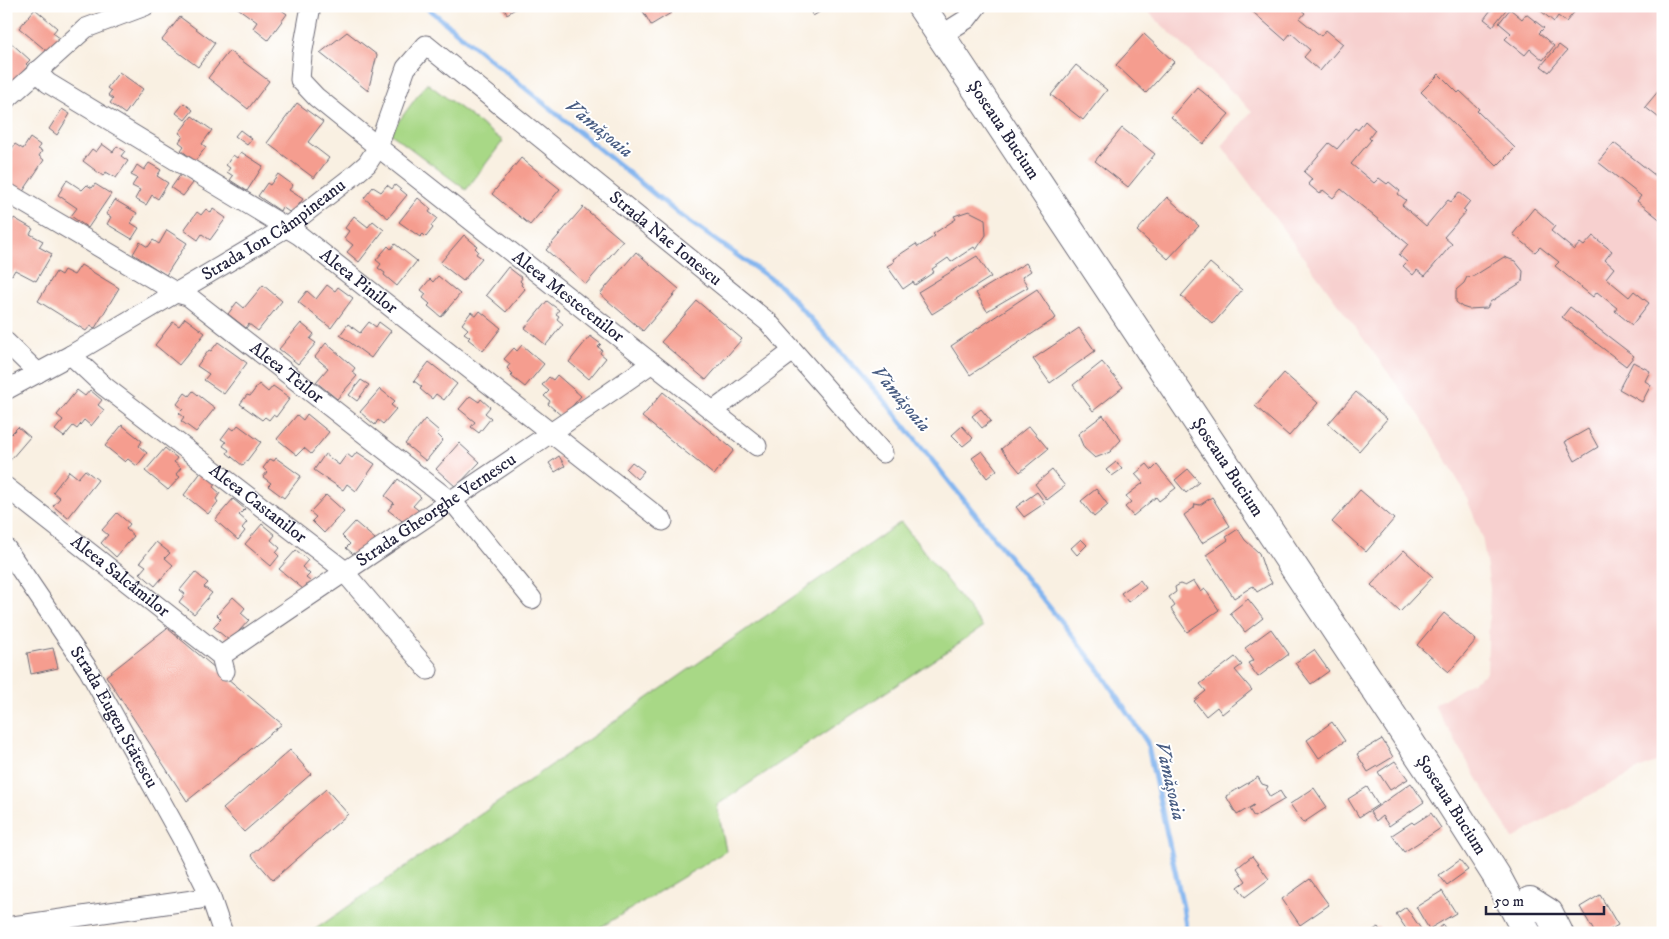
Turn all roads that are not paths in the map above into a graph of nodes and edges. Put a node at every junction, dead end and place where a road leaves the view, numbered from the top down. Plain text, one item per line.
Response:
1 (145, 6) edge
2 (311, 6) edge
3 (921, 6) edge
4 (978, 6) edge
5 (945, 23) edge
6 (426, 45) joint
7 (36, 71) junction
8 (6, 100) edge
9 (378, 147) junction
10 (6, 192) edge
11 (287, 227) junction
12 (177, 293) junction
13 (6, 342) edge
14 (793, 351) junction
15 (71, 354) junction
16 (650, 362) junction
17 (38, 373) junction
18 (6, 390) edge
19 (713, 411) junction
20 (552, 433) junction
21 (757, 446) dead end
22 (883, 453) dead end
23 (6, 487) edge
24 (450, 501) junction
25 (663, 521) dead end
26 (6, 548) edge
27 (345, 571) junction
28 (532, 599) dead end
29 (223, 664) joint
30 (428, 670) dead end
31 (210, 895) junction
32 (1530, 901) junction
33 (6, 927) edge
34 (223, 933) edge
35 (1527, 933) edge
36 (1545, 933) edge
37 (1559, 933) edge

1 - 7 street
2 - 9 street
3 - 5 main road, Șoseaua Bucium
4 - 5 street
5 - 32 main road, Șoseaua Bucium
5 - 35 main road, Șoseaua Bucium
6 - 9 street, Strada Ion Câmpineanu
6 - 14 street, Strada Nae Ionescu
7 - 8 street
7 - 11 street, Aleea Pinilor
9 - 11 street, Strada Ion Câmpineanu
9 - 16 street, Aleea Mestecenilor
10 - 12 street, Aleea Teilor
11 - 12 street, Strada Ion Câmpineanu
11 - 20 street, Aleea Pinilor
12 - 15 street, Strada Ion Câmpineanu
12 - 24 street, Aleea Teilor
13 - 17 street
14 - 19 street
14 - 22 street, Strada Nae Ionescu
15 - 17 street, Strada Ion Câmpineanu
15 - 27 street, Aleea Castanilor
16 - 19 street, Aleea Mestecenilor
16 - 20 street, Strada Gheorghe Vernescu
17 - 18 street, Strada Ion Câmpineanu
19 - 21 street, Aleea Mestecenilor
20 - 24 street, Strada Gheorghe Vernescu
20 - 25 street, Aleea Pinilor
23 - 29 street, Aleea Salcâmilor
24 - 27 street, Strada Gheorghe Vernescu
24 - 28 street, Aleea Teilor
26 - 31 street, Strada Eugen Stătescu
27 - 29 street, Strada Gheorghe Vernescu
27 - 30 street, Aleea Castanilor
31 - 33 street
31 - 34 street, Strada Eugen Stătescu
32 - 36 main road, Șoseaua Bucium
32 - 37 main road

